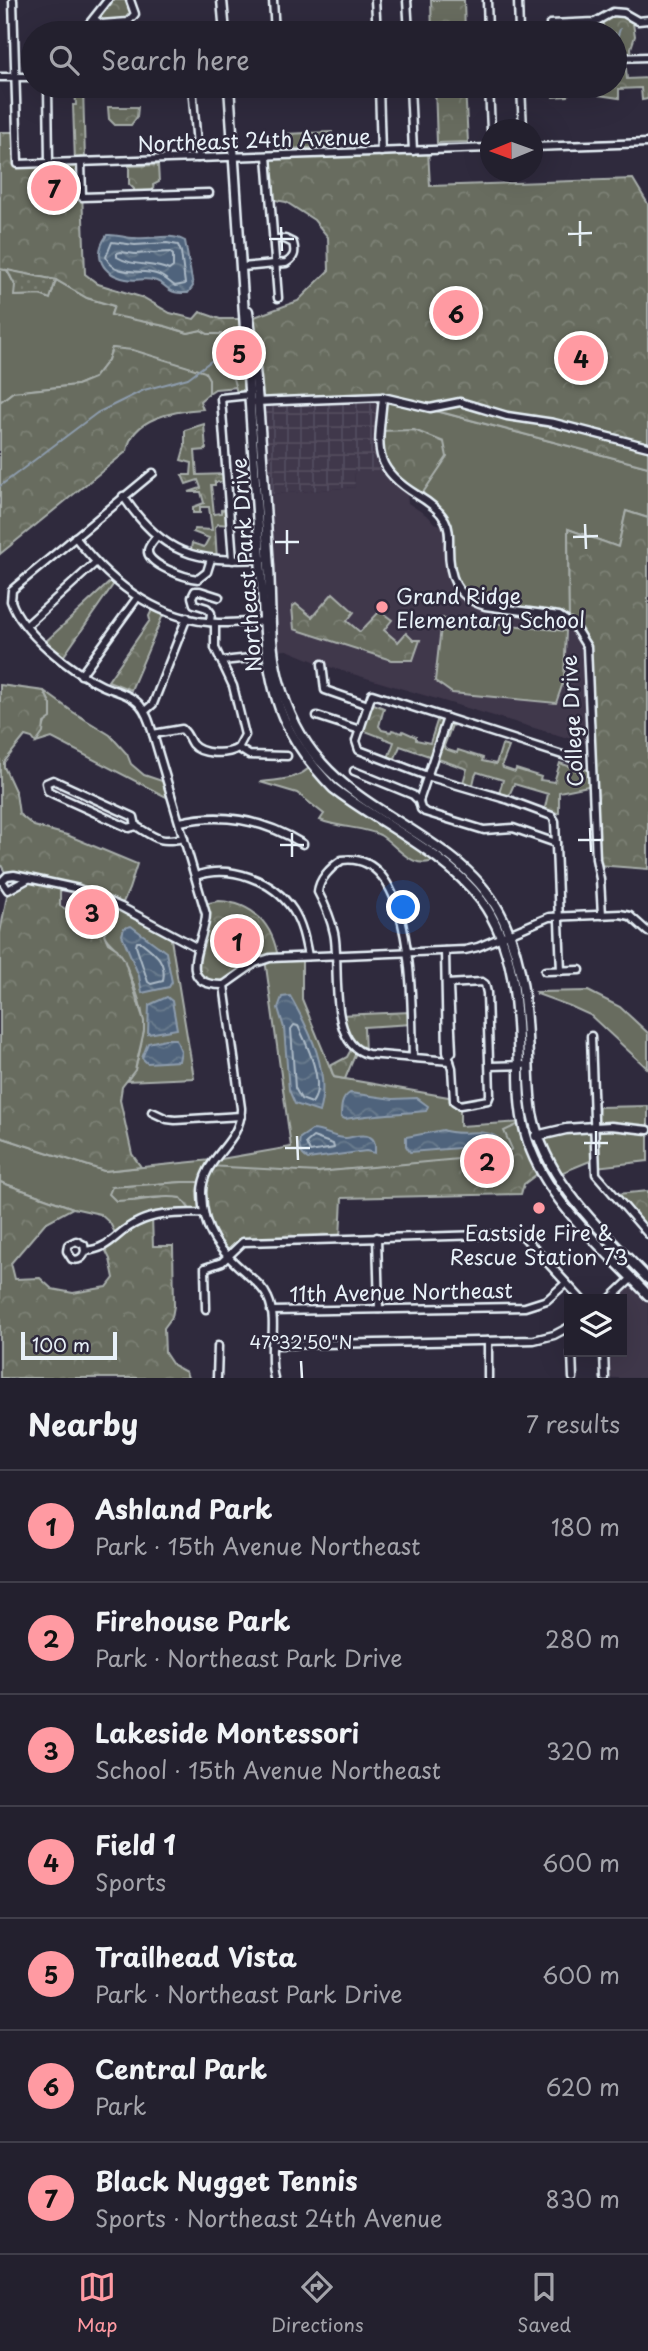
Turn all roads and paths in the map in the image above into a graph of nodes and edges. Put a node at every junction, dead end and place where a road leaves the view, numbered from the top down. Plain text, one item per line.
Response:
1 (108, 0) edge
2 (130, 0) edge
3 (222, 0) edge
4 (273, 0) edge
5 (375, 0) edge
6 (407, 0) edge
7 (487, 0) edge
8 (518, 0) edge
9 (14, 2) edge
10 (93, 19) joint
11 (648, 20) edge
12 (96, 21) edge
13 (129, 21) edge
14 (224, 21) edge
15 (274, 21) edge
16 (376, 21) edge
17 (408, 21) edge
18 (488, 21) edge
19 (519, 21) edge
20 (597, 21) edge
21 (648, 57) edge
22 (627, 58) edge
23 (0, 77) edge
24 (16, 77) junction
25 (21, 77) edge
26 (48, 98) edge
27 (193, 98) edge
28 (230, 98) edge
29 (379, 98) edge
30 (410, 98) edge
31 (490, 98) edge
32 (522, 98) edge
33 (490, 119) edge
34 (522, 119) edge
35 (648, 143) edge
36 (543, 147) edge
37 (480, 148) edge
38 (412, 151) junction
39 (381, 152) junction
40 (267, 156) junction
41 (234, 157) junction
42 (198, 158) junction
43 (80, 162) junction
44 (49, 163) junction
45 (209, 193) dead end
46 (273, 239) junction
47 (275, 264) junction
48 (242, 267) junction
49 (278, 298) dead end
50 (383, 397) junction
51 (252, 400) junction
52 (648, 447) edge
53 (153, 473) dead end
54 (123, 496) junction
55 (157, 536) junction
56 (75, 537) junction
57 (265, 558) junction
58 (211, 559) junction
59 (233, 560) junction
60 (95, 563) junction
61 (219, 597) dead end
62 (137, 598) junction
63 (187, 617) junction
64 (268, 621) junction
65 (213, 622) junction
66 (27, 625) junction
67 (260, 657) dead end
68 (222, 661) junction
69 (322, 664) dead end
70 (81, 675) junction
71 (368, 705) junction
72 (145, 711) junction
73 (317, 716) dead end
74 (447, 718) junction
75 (360, 730) junction
76 (153, 734) junction
77 (238, 748) junction
78 (288, 755) dead end
79 (575, 759) dead end
80 (354, 771) dead end
81 (428, 776) junction
82 (419, 801) junction
83 (180, 822) junction
84 (136, 825) junction
85 (184, 838) junction
86 (556, 842) junction
87 (303, 844) dead end
88 (196, 876) junction
89 (28, 879) dead end
90 (601, 915) junction
91 (558, 916) junction
92 (648, 932) edge
93 (505, 935) junction
94 (196, 947) junction
95 (445, 951) junction
96 (408, 952) junction
97 (336, 955) junction
98 (308, 956) junction
99 (580, 970) dead end
100 (545, 971) dead end
101 (561, 971) junction
102 (447, 984) junction
103 (224, 985) junction
104 (591, 1036) dead end
105 (413, 1057) junction
106 (450, 1058) junction
107 (519, 1065) junction
108 (529, 1065) junction
109 (490, 1066) junction
110 (152, 1112) dead end
111 (241, 1116) junction
112 (594, 1127) junction
113 (648, 1130) edge
114 (538, 1135) junction
115 (527, 1139) junction
116 (204, 1213) junction
117 (648, 1234) edge
118 (377, 1237) junction
119 (85, 1251) dead end
120 (205, 1257) dead end
121 (228, 1257) junction
122 (205, 1268) junction
123 (632, 1278) junction
124 (648, 1279) edge
125 (566, 1283) junction
126 (576, 1294) edge
127 (615, 1294) edge
128 (648, 1295) edge
129 (206, 1309) dead end
130 (379, 1309) junction
131 (271, 1311) junction
132 (564, 1330) edge
133 (488, 1341) junction
134 (271, 1345) junction
135 (218, 1346) dead end
136 (572, 1357) edge
137 (604, 1357) edge
138 (217, 1378) edge
139 (274, 1378) edge
140 (488, 1378) edge
141 (573, 1378) edge
142 (605, 1378) edge

1 - 10 street
2 - 13 street
3 - 14 street
4 - 15 street
5 - 16 street
6 - 17 street
7 - 18 street
8 - 19 street
9 - 24 street
10 - 12 street
11 - 20 street
21 - 22 street
23 - 24 street
24 - 25 street
24 - 44 street, Northeast 24th Avenue
26 - 44 street
27 - 42 street
28 - 41 street, Northeast Park Drive
29 - 39 street
30 - 38 street
31 - 33 street
32 - 34 street
35 - 36 street
37 - 38 street, Northeast 24th Avenue
38 - 39 street, Northeast 24th Avenue
39 - 40 street, Northeast 24th Avenue
40 - 41 street, Northeast 24th Avenue
40 - 46 street
41 - 42 street, Northeast 24th Avenue
41 - 48 street, Northeast Park Drive
42 - 43 street, Northeast 24th Avenue
43 - 44 street, Northeast 24th Avenue
43 - 45 street
46 - 47 street
46 - 47 street
47 - 48 street
47 - 49 street
48 - 51 street, Northeast Park Drive
50 - 51 street
50 - 52 street
50 - 90 street, College Drive
51 - 57 street, Northeast Park Drive
51 - 59 street
53 - 54 street
54 - 55 street
54 - 56 street
55 - 58 street
55 - 58 street
56 - 60 street
56 - 66 street
57 - 59 street
57 - 64 street, Northeast Park Drive
58 - 59 street
60 - 62 street
60 - 66 street
61 - 65 street
62 - 63 street
62 - 70 street
63 - 65 street
63 - 72 street
64 - 65 street
64 - 93 street, Northeast Park Drive
65 - 68 street
66 - 70 street
67 - 68 street
68 - 77 street
69 - 71 street
70 - 72 street
71 - 74 street
71 - 75 street
72 - 76 street
73 - 75 street
74 - 79 street
74 - 81 street
75 - 81 street
76 - 77 street
76 - 83 street
77 - 78 street
80 - 82 street
81 - 82 street
81 - 86 street
82 - 86 street
83 - 85 street
83 - 87 street
84 - 84 street
84 - 85 street
85 - 88 street
86 - 91 street
88 - 94 street
88 - 98 street
89 - 94 street
90 - 91 street
90 - 92 street
91 - 93 street
91 - 101 street
93 - 95 street
93 - 107 street, Northeast Park Drive
93 - 108 street, Northeast Park Drive
94 - 103 street
95 - 96 street
95 - 102 street
96 - 97 street
96 - 97 street
96 - 105 street
97 - 98 street
97 - 105 street
98 - 103 street
99 - 101 street
100 - 101 street
102 - 106 street
102 - 109 street
103 - 111 street
104 - 112 street
105 - 106 street
106 - 109 street
107 - 108 street
107 - 109 street
107 - 115 street, Northeast Park Drive
108 - 114 street, Northeast Park Drive
110 - 111 street
111 - 116 street
112 - 113 street
112 - 114 street
112 - 117 street
114 - 115 street
114 - 124 street, Northeast Park Drive
115 - 123 street, Northeast Park Drive
116 - 119 street
116 - 121 street
118 - 121 street
118 - 125 street
118 - 130 street
120 - 122 street
121 - 122 street
121 - 131 street
122 - 129 street
123 - 127 street
123 - 128 street, Northeast Park Drive
125 - 126 street
125 - 130 street, 11th Avenue Northeast
130 - 131 street, 11th Avenue Northeast
131 - 134 street
132 - 133 street
133 - 134 street
133 - 140 street
134 - 139 street
135 - 138 street
136 - 141 street
137 - 142 street

